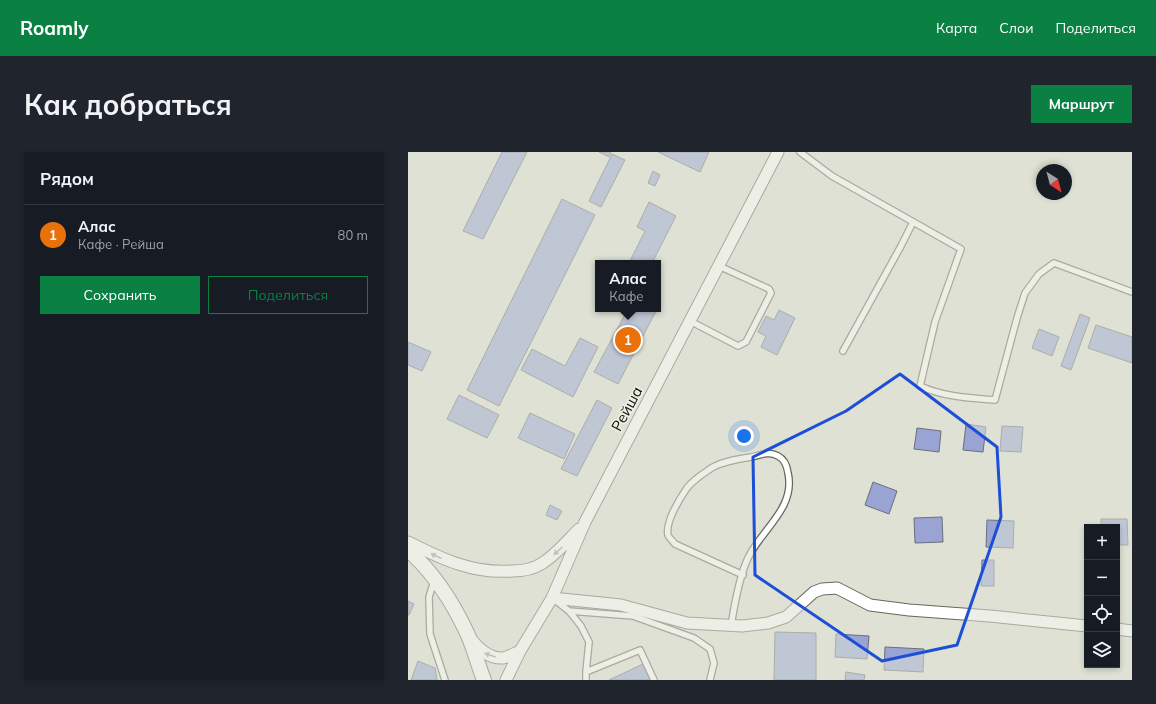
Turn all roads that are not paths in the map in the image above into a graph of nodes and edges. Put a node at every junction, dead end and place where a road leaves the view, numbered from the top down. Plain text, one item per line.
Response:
1 (778, 152) edge
2 (800, 152) edge
3 (913, 222) junction
4 (719, 266) junction
5 (1132, 292) edge
6 (690, 321) junction
7 (843, 351) dead end
8 (585, 522) junction
9 (408, 542) edge
10 (408, 550) edge
11 (743, 575) junction
12 (435, 579) junction
13 (552, 598) junction
14 (569, 611) junction
15 (731, 626) junction
16 (1084, 626) edge
17 (1120, 629) edge
18 (1132, 631) edge
19 (468, 634) junction
20 (520, 651) junction
21 (586, 672) junction
22 (446, 680) edge
23 (484, 680) edge
24 (506, 680) edge
25 (586, 680) edge
26 (654, 680) edge
27 (710, 680) edge

1 - 4 street, Рейша
2 - 3 lane
3 - 5 lane
3 - 7 lane
4 - 6 street, Рейша
4 - 6 lane
6 - 8 street, Рейша
8 -> 9 street
8 - 13 street, Рейша
10 - 12 street
11 - 11 lane
11 - 15 lane
12 - 19 street
12 - 22 lane
13 - 14 lane
13 - 15 street
13 - 20 street, Рейша
14 - 21 lane
14 - 27 lane
15 - 16 street
17 - 18 street
20 -> 19 street
19 - 23 street
20 - 24 street, Рейша
21 - 25 lane
21 - 26 lane

